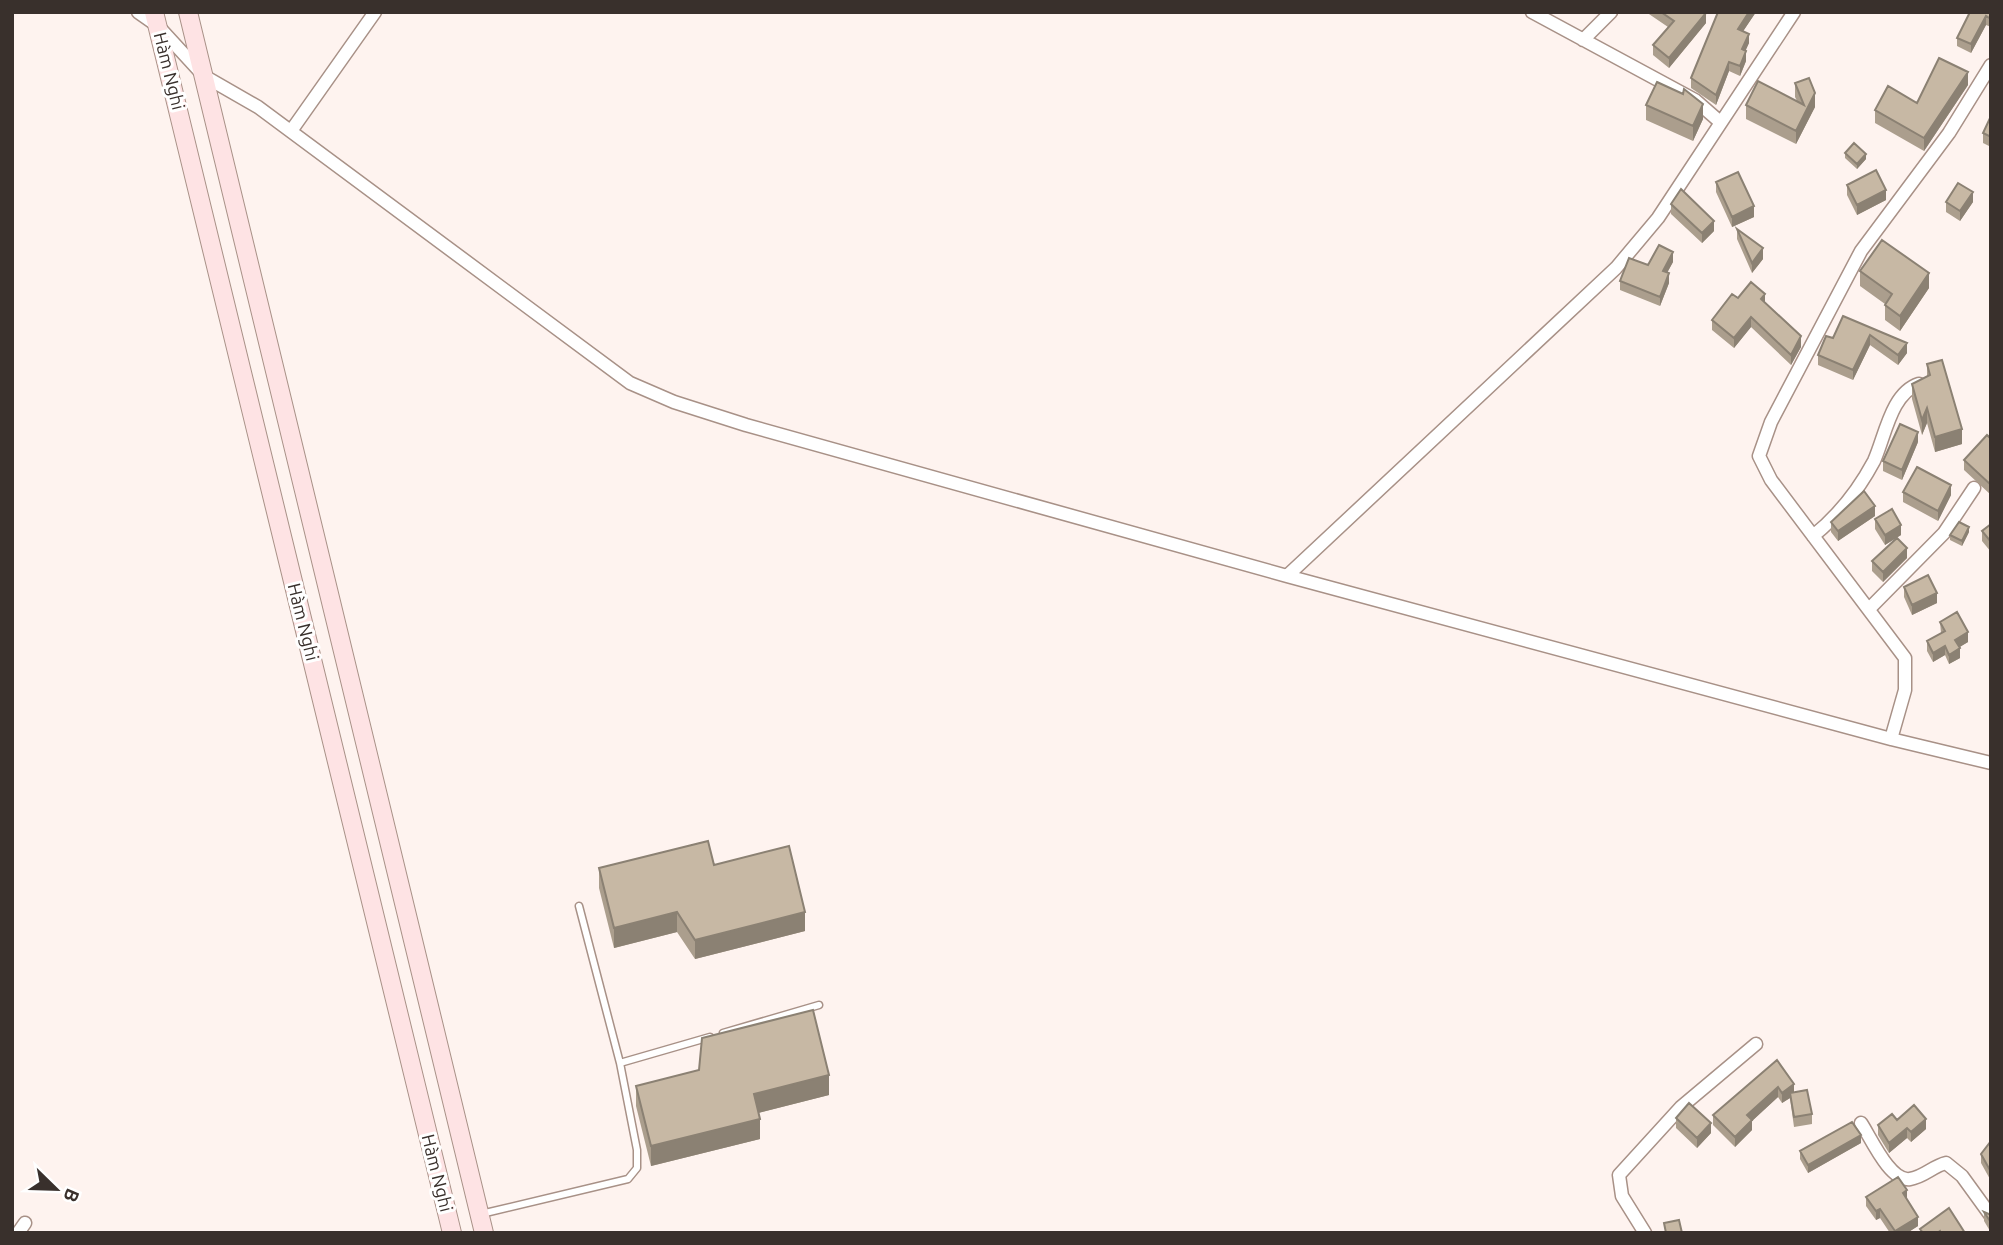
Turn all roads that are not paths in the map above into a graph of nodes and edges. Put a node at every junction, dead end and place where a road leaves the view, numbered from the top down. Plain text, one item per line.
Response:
1 (138, 12) edge
2 (188, 12) edge
3 (375, 12) edge
4 (1532, 12) edge
5 (1611, 12) edge
6 (1794, 12) edge
7 (156, 19) edge
8 (1583, 40) junction
9 (1991, 65) edge
10 (204, 76) junction
11 (1719, 121) junction
12 (291, 131) junction
13 (1919, 384) edge
14 (1974, 488) dead end
15 (1813, 536) junction
16 (1287, 576) junction
17 (1869, 609) junction
18 (1891, 739) junction
19 (1991, 763) edge
20 (579, 906) dead end
21 (819, 1005) dead end
22 (1756, 1044) dead end
23 (620, 1063) junction
24 (1861, 1123) dead end
25 (479, 1214) junction
26 (1991, 1216) edge
27 (452, 1233) edge
28 (484, 1233) edge
29 (1645, 1233) edge

1 - 7 street
2 - 10 main road, Hàm Nghi
3 - 12 street
4 - 8 street
5 - 8 street
6 - 11 street
7 - 10 street
7 - 27 main road, Hàm Nghi
8 - 11 street
9 - 15 street
10 - 12 street
10 - 25 main road, Hàm Nghi
11 - 16 street
12 - 16 street
13 - 15 street
14 - 17 street
15 - 17 street
16 - 18 street
17 - 18 street
18 - 19 street
20 - 23 lane
21 - 23 lane
22 - 29 street
23 - 25 lane
24 - 26 street
25 - 28 main road, Hàm Nghi

